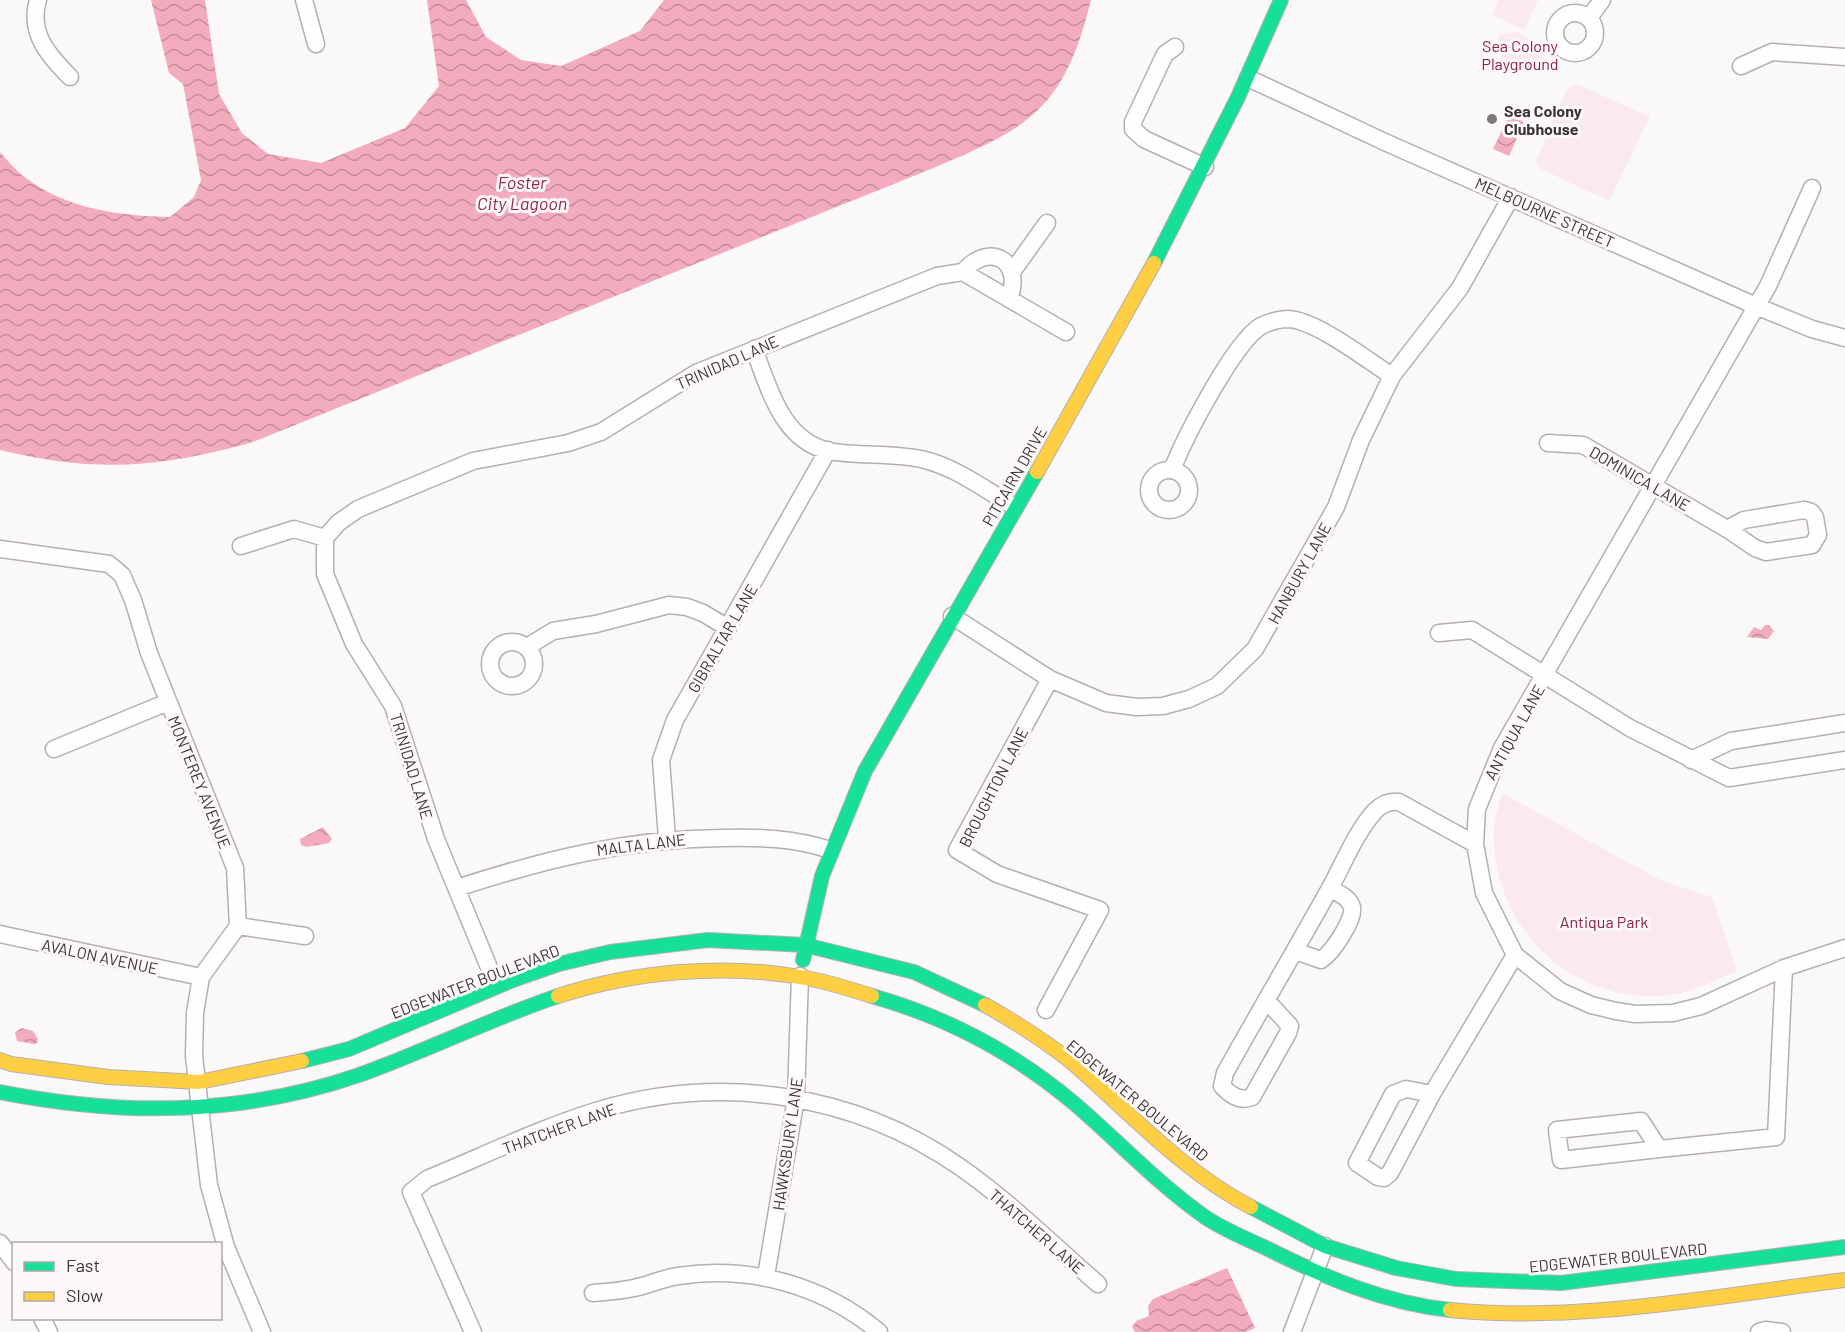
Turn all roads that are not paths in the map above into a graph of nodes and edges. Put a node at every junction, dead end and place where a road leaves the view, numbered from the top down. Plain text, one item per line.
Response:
1 (38, 0) edge
2 (304, 0) edge
3 (1281, 0) edge
4 (1602, 0) edge
5 (1589, 18) dead end
6 (316, 44) dead end
7 (1175, 47) dead end
8 (1845, 57) edge
9 (1741, 66) dead end
10 (70, 77) dead end
11 (1248, 78) junction
12 (1205, 167) junction
13 (1812, 188) dead end
14 (1511, 197) junction
15 (1047, 223) dead end
16 (963, 272) junction
17 (1012, 272) junction
18 (1009, 299) junction
19 (1756, 306) junction
20 (1066, 332) dead end
21 (1845, 338) edge
22 (754, 349) junction
23 (1392, 376) junction
24 (1548, 443) dead end
25 (828, 450) junction
26 (1172, 470) dead end
27 (1653, 485) junction
28 (1015, 507) junction
29 (1727, 529) junction
30 (325, 538) junction
31 (242, 546) dead end
32 (0, 549) edge
33 (952, 616) junction
34 (728, 628) junction
35 (1439, 633) dead end
36 (527, 647) dead end
37 (1545, 675) junction
38 (1050, 679) junction
39 (168, 702) junction
40 (1845, 723) edge
41 (54, 748) dead end
42 (1691, 760) junction
43 (1845, 760) edge
44 (668, 838) junction
45 (1475, 844) junction
46 (830, 850) junction
47 (457, 888) junction
48 (1330, 889) junction
49 (237, 926) junction
50 (0, 934) edge
51 (305, 936) dead end
52 (805, 945) junction
53 (1845, 948) edge
54 (1294, 951) junction
55 (1515, 955) junction
56 (488, 965) dead end
57 (1784, 968) junction
58 (201, 976) junction
59 (800, 976) junction
60 (1266, 1000) junction
61 (1046, 1010) dead end
62 (0, 1060) edge
63 (199, 1082) junction
64 (0, 1092) edge
65 (1432, 1094) junction
66 (796, 1098) junction
67 (201, 1110) junction
68 (1659, 1149) junction
69 (0, 1243) edge
70 (1324, 1246) junction
71 (1845, 1247) edge
72 (12, 1259) edge
73 (1315, 1273) junction
74 (766, 1276) junction
75 (1845, 1280) edge
76 (1098, 1284) dead end
77 (593, 1293) dead end
78 (258, 1331) edge
79 (473, 1332) edge
80 (879, 1332) edge
81 (1292, 1332) edge
82 (1759, 1332) edge
83 (1782, 1332) edge

1 - 10 street
2 - 6 street
3 - 11 street, PITCAIRN DRIVE
4 - 5 street
7 - 12 street
8 - 9 street
11 - 12 street, PITCAIRN DRIVE
11 - 14 street, MELBOURNE STREET
12 - 28 street, PITCAIRN DRIVE
13 - 19 street, ANTIQUA LANE
14 - 19 street, MELBOURNE STREET
14 - 23 street, HANBURY LANE
15 - 17 street
16 - 17 street
16 - 18 street
16 - 22 street, TRINIDAD LANE
17 - 18 street
18 - 20 street
19 - 21 street, MELBOURNE STREET
19 - 27 street, ANTIQUA LANE
22 - 25 street
22 - 30 street, TRINIDAD LANE
23 - 26 street
23 - 38 street, HANBURY LANE
24 - 27 street, DOMINICA LANE
25 - 28 street
25 - 34 street, GIBRALTAR LANE
27 - 29 street, DOMINICA LANE
27 - 37 street, ANTIQUA LANE
28 - 33 street, PITCAIRN DRIVE
29 - 29 street, DOMINICA LANE
30 - 31 street
30 - 47 street, TRINIDAD LANE
32 - 39 street, MONTEREY AVENUE
33 - 38 street, HANBURY LANE
33 - 46 street, PITCAIRN DRIVE
34 - 36 street
34 - 44 street, GIBRALTAR LANE
35 - 37 street
37 - 42 street
37 - 45 street, ANTIQUA LANE
38 - 61 street, BROUGHTON LANE
39 - 41 street
39 - 49 street, MONTEREY AVENUE
40 - 42 street
42 - 43 street
44 - 46 street, MALTA LANE
44 - 47 street, MALTA LANE
45 - 48 street
45 - 55 street, ANTIQUA LANE
46 - 52 street, PITCAIRN DRIVE
47 - 56 street, TRINIDAD LANE
48 - 54 street
48 - 54 street
49 - 51 street
49 - 58 street
50 - 58 street, AVALON AVENUE
52 - 59 street, PITCAIRN DRIVE
52 - 63 street, EDGEWATER BOULEVARD
52 - 70 street, EDGEWATER BOULEVARD
53 - 57 street, ANTIQUA LANE
54 - 60 street
55 - 57 street, ANTIQUA LANE
55 - 65 street
57 - 68 street
58 - 63 street
59 - 66 street, HAWKSBURY LANE
59 - 67 street
59 - 73 street
60 - 60 street
62 - 63 street, EDGEWATER BOULEVARD
63 - 67 street
64 - 67 street
65 - 65 street
66 - 74 street, HAWKSBURY LANE
66 - 76 street, THATCHER LANE
66 - 79 street, THATCHER LANE
67 - 78 street
68 - 68 street
69 - 72 street
70 - 71 street, EDGEWATER BOULEVARD
70 - 73 street
73 - 75 street
73 - 81 street
74 - 77 street
74 - 80 street
82 - 83 street

